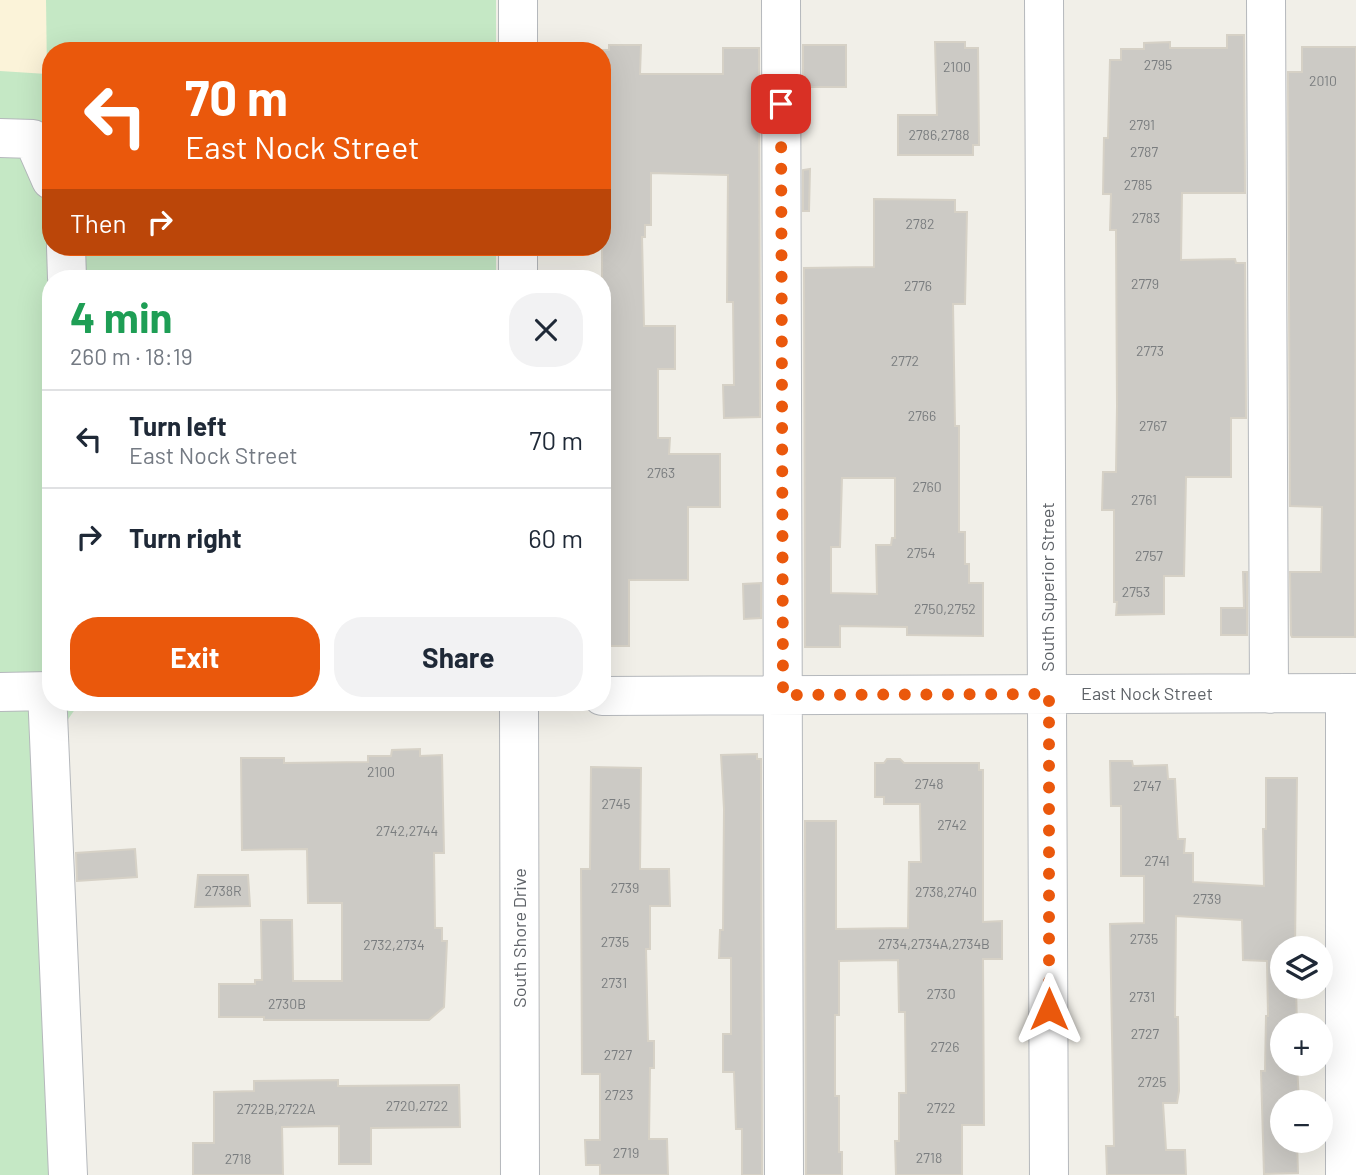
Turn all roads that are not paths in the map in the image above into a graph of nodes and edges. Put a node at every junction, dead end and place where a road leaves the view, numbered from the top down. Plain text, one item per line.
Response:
1 (518, 0) edge
2 (781, 0) edge
3 (1044, 0) edge
4 (1266, 0) edge
5 (518, 42) edge
6 (16, 139) edge
7 (42, 169) edge
8 (42, 691) edge
9 (0, 692) edge
10 (1350, 693) edge
11 (1049, 694) junction
12 (1269, 694) junction
13 (783, 695) junction
14 (611, 696) edge
15 (50, 711) edge
16 (519, 711) edge
17 (68, 1175) edge
18 (520, 1175) edge
19 (784, 1175) edge
20 (1049, 1175) edge
21 (1345, 1175) edge

1 - 5 street
2 - 13 street
3 - 11 street, South Superior Street
4 - 12 street
6 - 7 street
8 - 9 street
10 - 12 street, East Nock Street
10 - 21 street
11 - 12 street, East Nock Street
11 - 13 street, East Nock Street
11 - 20 street, South Superior Street
13 - 14 street, East Nock Street
13 - 19 street
15 - 17 street
16 - 18 street, South Shore Drive

